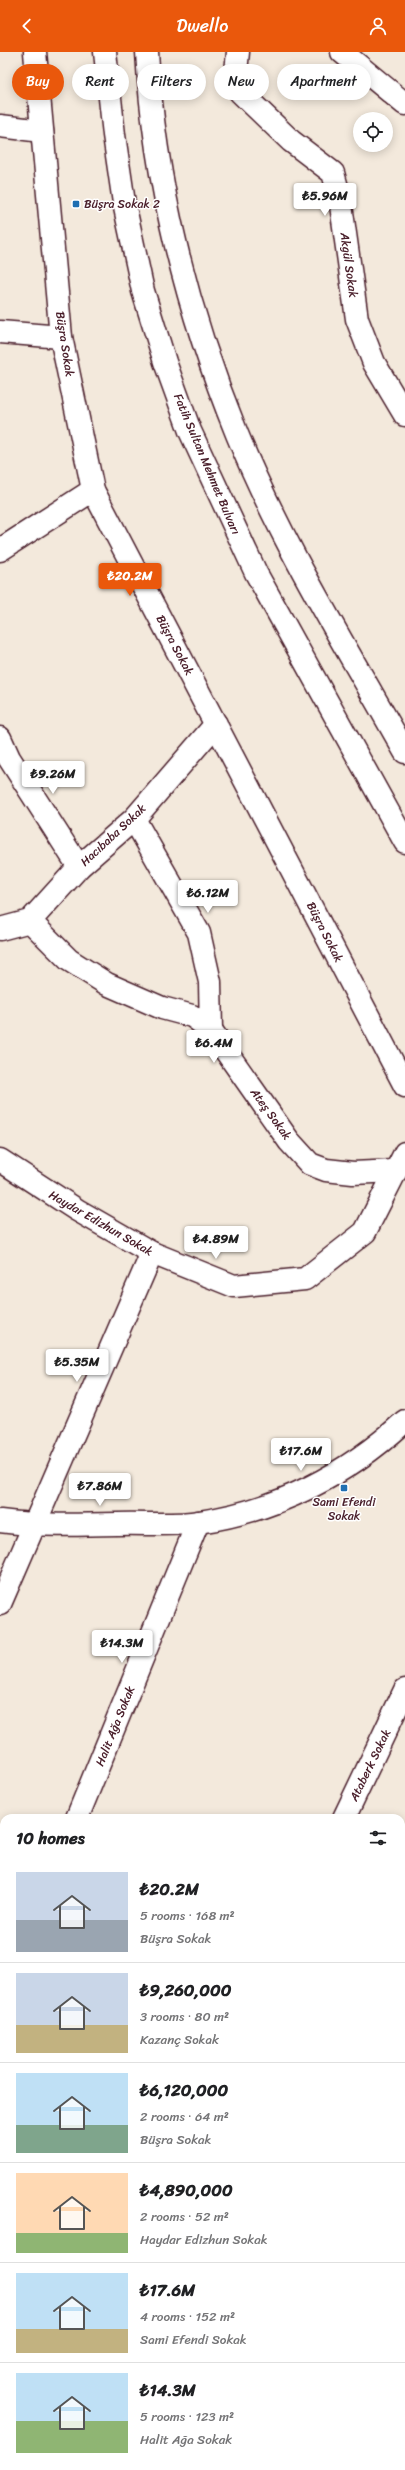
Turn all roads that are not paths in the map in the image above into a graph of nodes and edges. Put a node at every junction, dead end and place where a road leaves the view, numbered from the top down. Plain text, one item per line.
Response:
1 (35, 52) edge
2 (105, 52) edge
3 (147, 52) edge
4 (238, 52) edge
5 (342, 52) edge
6 (405, 104) edge
7 (0, 126) edge
8 (42, 131) junction
9 (0, 332) edge
10 (61, 337) junction
11 (405, 415) edge
12 (93, 490) junction
13 (0, 550) edge
14 (216, 724) junction
15 (0, 738) edge
16 (405, 752) edge
17 (134, 819) junction
18 (405, 842) edge
19 (79, 867) junction
20 (30, 921) junction
21 (0, 929) edge
22 (211, 1030) junction
23 (405, 1086) edge
24 (0, 1160) edge
25 (400, 1162) edge
26 (152, 1253) junction
27 (405, 1421) edge
28 (0, 1521) edge
29 (198, 1522) junction
30 (34, 1526) junction
31 (0, 1604) edge
32 (405, 1690) edge
33 (79, 1814) edge
34 (346, 1814) edge

1 - 8 street, Büşra Sokak
2 - 18 street, Fatih Sultan Mehmet Bulvarı
3 - 16 street
4 - 11 street, Akgül Sokak
5 - 6 street
7 - 8 street
8 - 10 street, Büşra Sokak
9 - 10 street
10 - 12 street, Büşra Sokak
12 - 13 street
12 - 14 street, Büşra Sokak
14 - 17 street, Hacıbaba Sokak
14 - 23 street, Büşra Sokak
15 - 19 street
17 - 19 street, Hacıbaba Sokak
17 - 22 street
19 - 20 street, Hacıbaba Sokak
20 - 21 street
20 - 22 street, Ateş Sokak
22 - 25 street, Ateş Sokak
24 - 26 street, Haydar Edizhun Sokak
25 - 26 street, Haydar Edizhun Sokak
26 - 30 street
27 - 29 street
28 - 30 street
29 - 30 street
29 - 33 street, Halit Ağa Sokak
30 - 31 street
32 - 34 street, Ataberk Sokak

